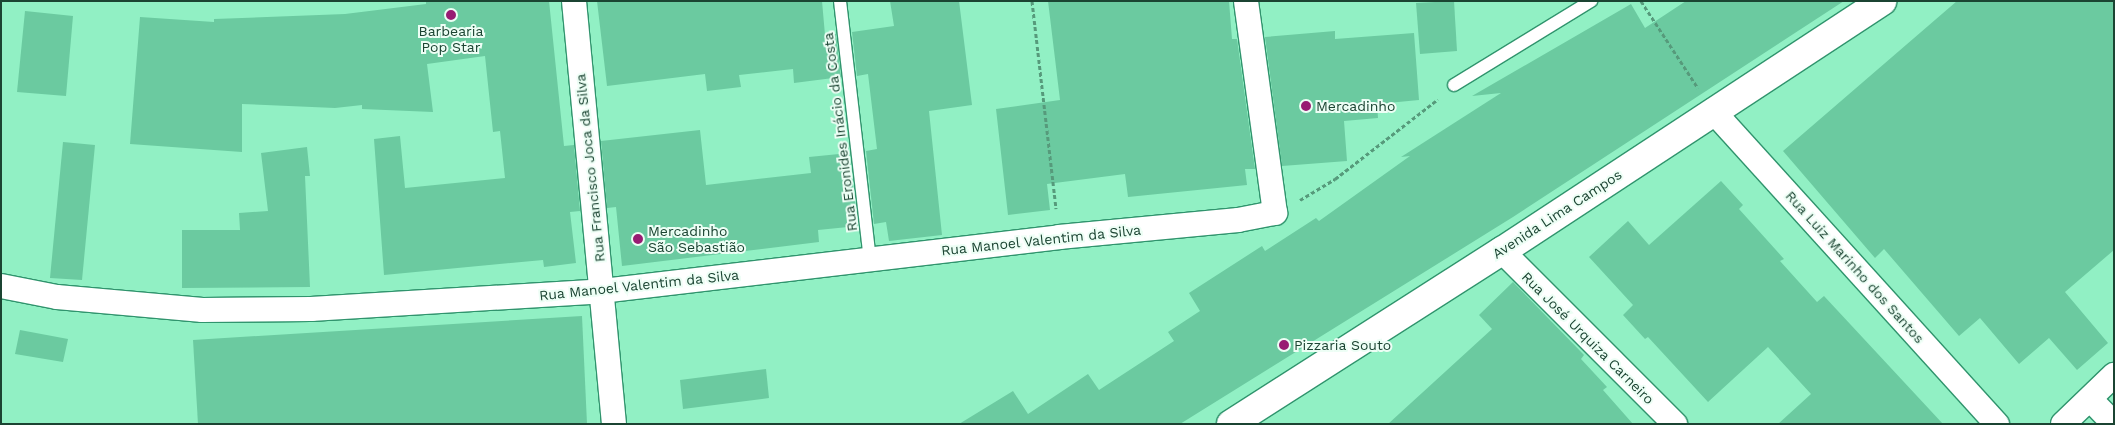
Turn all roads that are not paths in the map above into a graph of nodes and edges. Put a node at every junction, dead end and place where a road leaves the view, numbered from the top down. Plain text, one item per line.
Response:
1 (574, 1) edge
2 (840, 1) edge
3 (1246, 1) edge
4 (1591, 1) edge
5 (1882, 1) edge
6 (1454, 85) road end
7 (1713, 111) junction
8 (1502, 251) junction
9 (870, 259) junction
10 (1, 286) edge
11 (602, 291) junction
12 (2114, 375) edge
13 (2090, 399) junction
14 (614, 424) edge
15 (1231, 424) edge
16 (1675, 424) edge
17 (1997, 424) edge
18 (2063, 424) edge
19 (2114, 424) edge

1 - 11 street, Rua Francisco Joca da Silva
2 - 9 lane, Rua Eronides Inácio da Costa
3 - 9 street, Rua Manoel Valentim da Silva
4 - 6 lane
5 - 7 main road, Avenida Lima Campos
7 - 8 main road, Avenida Lima Campos
7 - 17 street, Rua Luiz Marinho dos Santos
8 - 15 main road, Avenida Lima Campos
8 - 16 street, Rua José Urquiza Carneiro
9 - 11 street, Rua Manoel Valentim da Silva
10 - 11 street, Rua Manoel Valentim da Silva
11 - 14 street, Rua Francisco Joca da Silva
12 - 13 street
13 - 18 street
13 - 19 street

